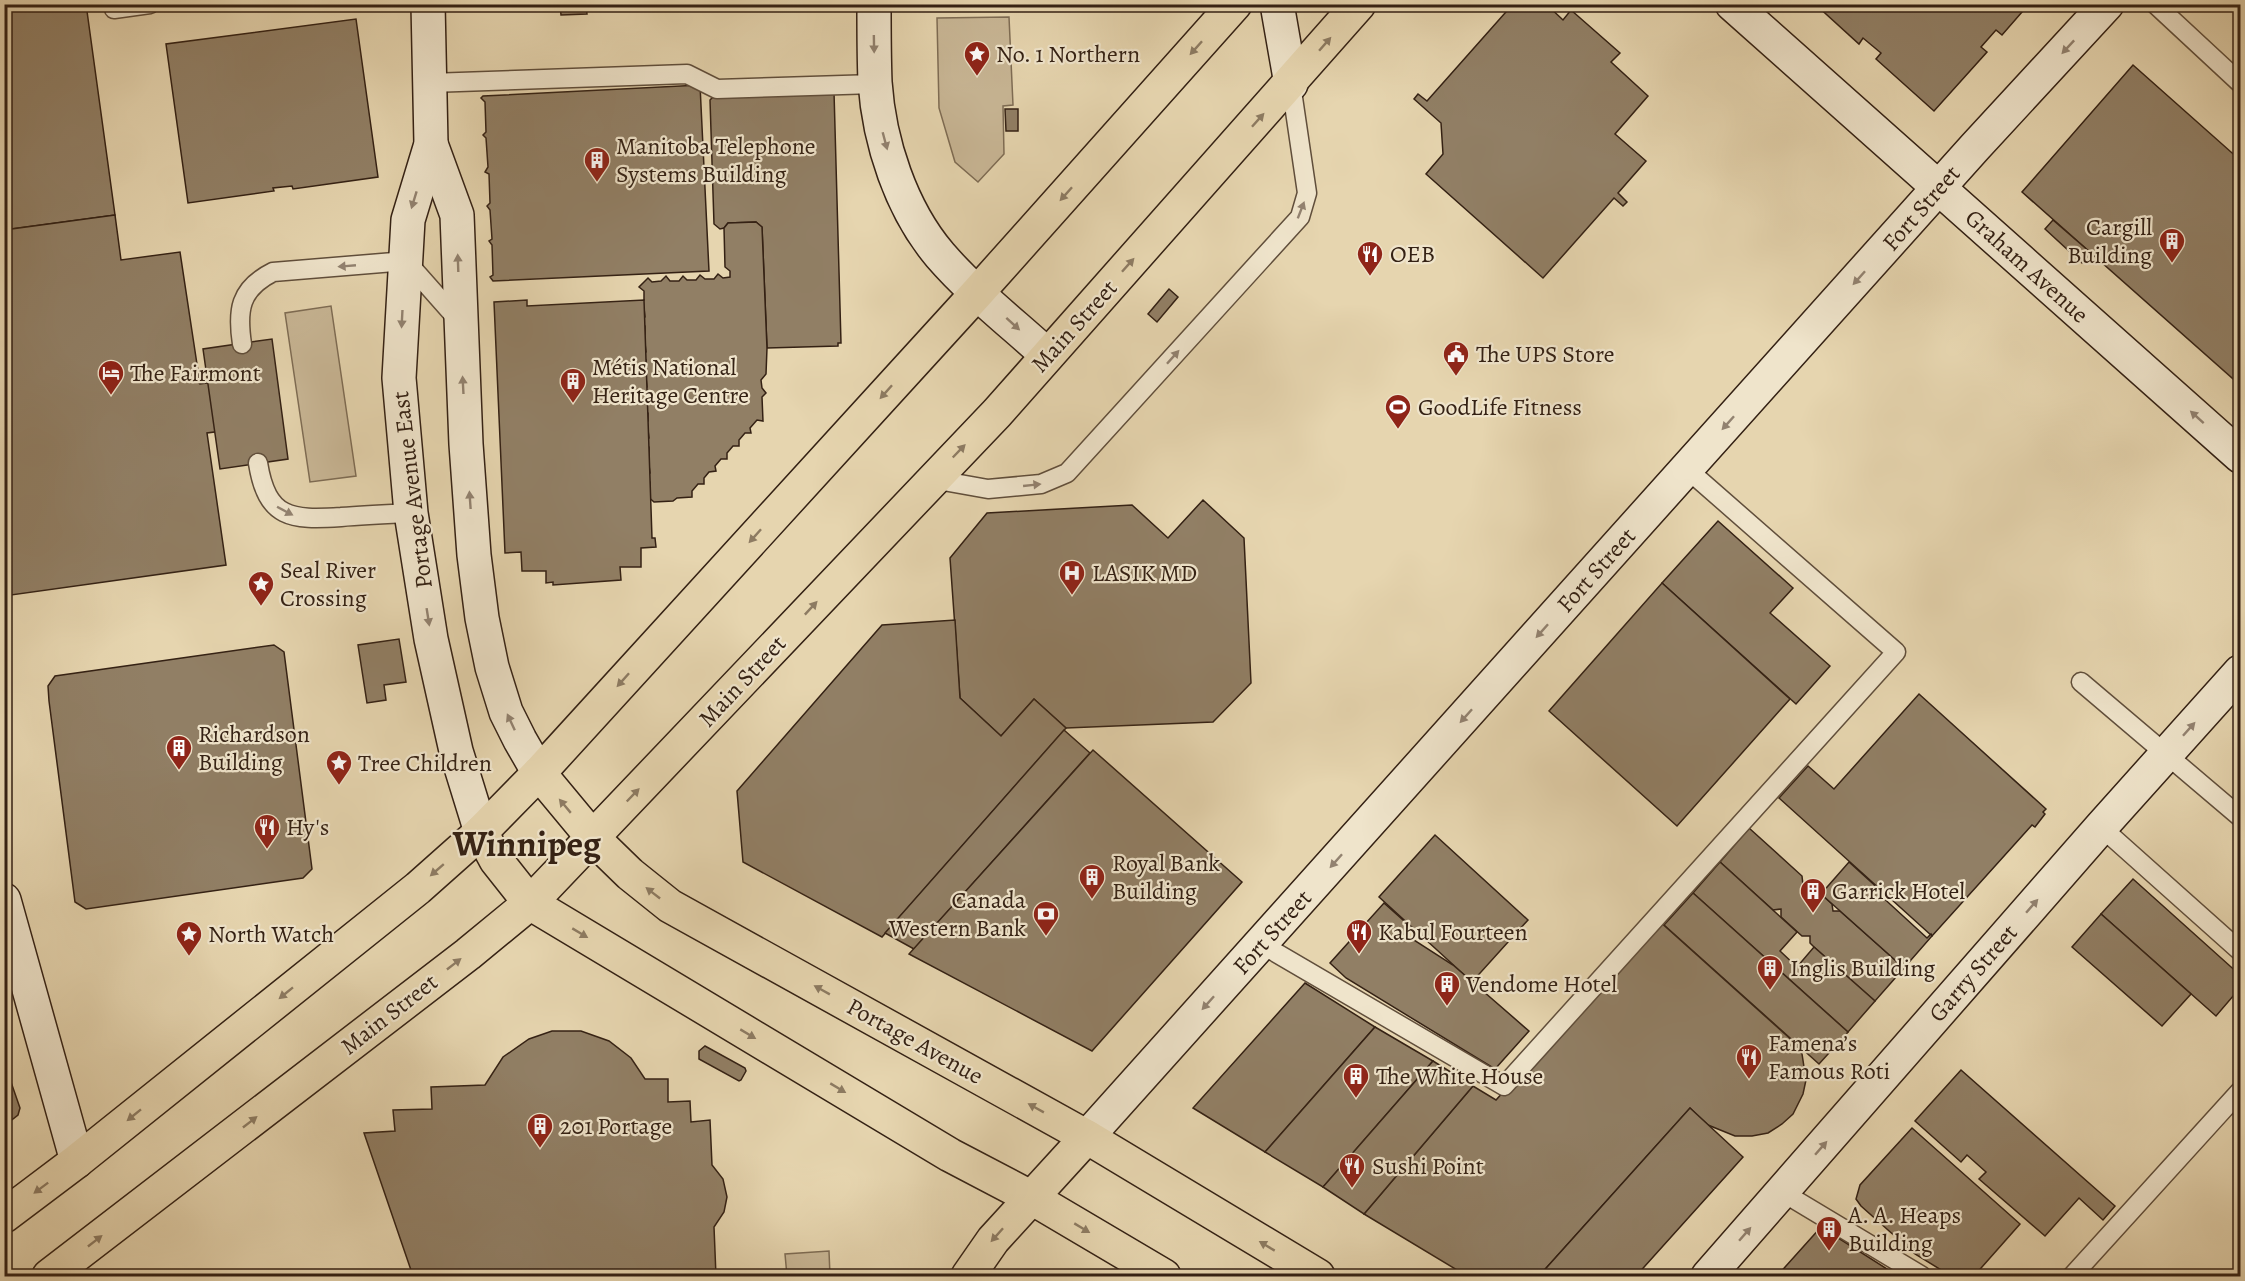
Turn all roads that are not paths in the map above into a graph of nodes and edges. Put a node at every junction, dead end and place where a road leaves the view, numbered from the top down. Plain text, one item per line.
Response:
1 (150, 4) edge
2 (428, 4) edge
3 (873, 4) edge
4 (1235, 4) edge
5 (1277, 4) edge
6 (1359, 4) edge
7 (1732, 4) edge
8 (2108, 4) edge
9 (2155, 4) edge
10 (114, 9) dead end
11 (430, 83) junction
12 (2241, 83) edge
13 (875, 84) junction
14 (1291, 84) junction
15 (431, 144) junction
16 (1939, 188) junction
17 (406, 261) junction
18 (978, 292) junction
19 (460, 322) junction
20 (242, 344) dead end
21 (1047, 355) junction
22 (2241, 456) edge
23 (258, 463) dead end
24 (1687, 469) junction
25 (932, 479) junction
26 (411, 513) junction
27 (2241, 672) edge
28 (2081, 682) dead end
29 (2166, 755) junction
30 (539, 773) junction
31 (2241, 817) edge
32 (2102, 826) junction
33 (481, 831) junction
34 (593, 838) junction
35 (4, 900) edge
36 (530, 903) junction
37 (1262, 944) junction
38 (2241, 951) edge
39 (2241, 1091) edge
40 (1087, 1137) junction
41 (77, 1161) junction
42 (1782, 1192) junction
43 (1032, 1198) junction
44 (4, 1216) edge
45 (49, 1276) edge
46 (968, 1276) edge
47 (1164, 1276) edge
48 (1318, 1276) edge
49 (1708, 1276) edge
50 (1922, 1276) edge
51 (2072, 1276) edge

1 - 10 lane
2 - 11 street, Portage Avenue East
3 -> 13 street
4 -> 18 main road
5 - 14 street
14 -> 6 main road, Main Street
7 - 16 street, Graham Avenue
8 -> 16 street, Fort Street
9 - 12 lane
11 - 13 lane
11 - 15 street, Portage Avenue East
13 -> 18 street
21 -> 14 main road, Main Street
25 -> 14 lane
15 -> 17 street, Portage Avenue East
19 -> 15 street, Portage Avenue East
22 -> 16 street, Graham Avenue
16 -> 24 street, Fort Street
17 - 19 lane
17 -> 20 lane
17 -> 26 street, Portage Avenue East
18 -> 21 street
18 -> 30 main road
30 -> 19 street, Portage Avenue East
25 -> 21 main road, Main Street
23 -> 26 lane
24 -> 37 street, Fort Street
24 - 37 lane
34 -> 25 main road, Main Street
26 -> 33 street, Portage Avenue East
29 -> 27 street, Garry Street
28 - 29 lane
29 - 31 lane
29 - 32 street, Garry Street
30 - 33 main road
34 -> 30 main road, Portage Avenue
32 - 38 lane
42 -> 32 street, Garry Street
33 - 36 main road
33 -> 41 main road
34 - 36 main road, Main Street
40 -> 34 main road, Portage Avenue
35 - 41 street
36 -> 43 main road
45 -> 36 main road, Main Street
37 -> 40 street, Fort Street
39 - 51 lane
40 - 43 main road
48 -> 40 main road, Portage Avenue
41 -> 44 main road
49 -> 42 street, Garry Street
42 - 50 lane
43 -> 46 main road
43 -> 47 main road

